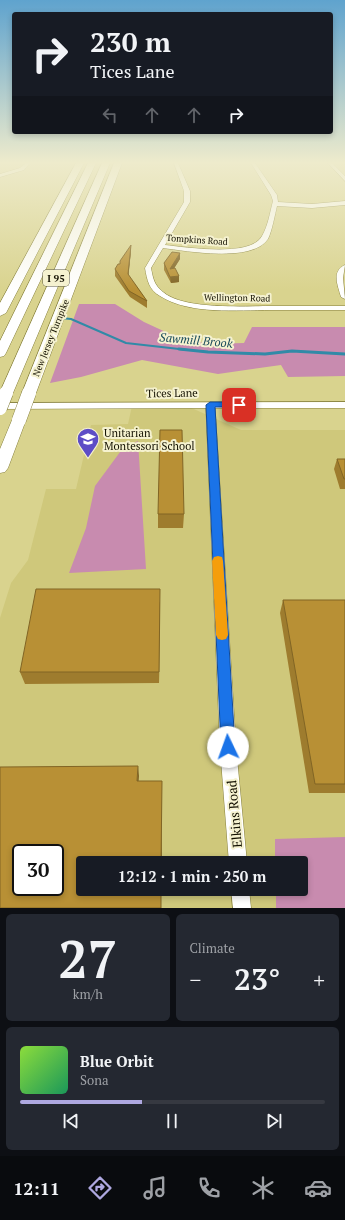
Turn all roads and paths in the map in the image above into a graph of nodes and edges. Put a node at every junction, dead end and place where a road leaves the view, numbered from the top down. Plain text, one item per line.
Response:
1 (57, 205) edge
2 (71, 205) edge
3 (87, 205) edge
4 (102, 205) edge
5 (185, 205) edge
6 (276, 205) edge
7 (301, 205) edge
8 (322, 205) edge
9 (161, 246) junction
10 (345, 267) edge
11 (345, 296) edge
12 (345, 308) edge
13 (1, 312) edge
14 (0, 353) edge
15 (210, 405) junction
16 (345, 405) edge
17 (0, 407) edge
18 (0, 468) edge
19 (237, 856) edge
20 (241, 896) edge
21 (242, 908) edge

1 - 13 highway
2 - 14 highway, I 95
3 - 17 highway, New Jersey Turnpike / I 95, bridge
4 - 18 highway, New Jersey Turnpike / I 95, bridge
5 - 9 street, Wellington Road
6 - 9 street, Tompkins Road
7 - 8 street
9 - 12 street, Wellington Road
10 - 11 street
15 - 16 street, Tices Lane
15 - 17 street, Tices Lane
15 - 19 street, Elkins Road
20 - 21 street

